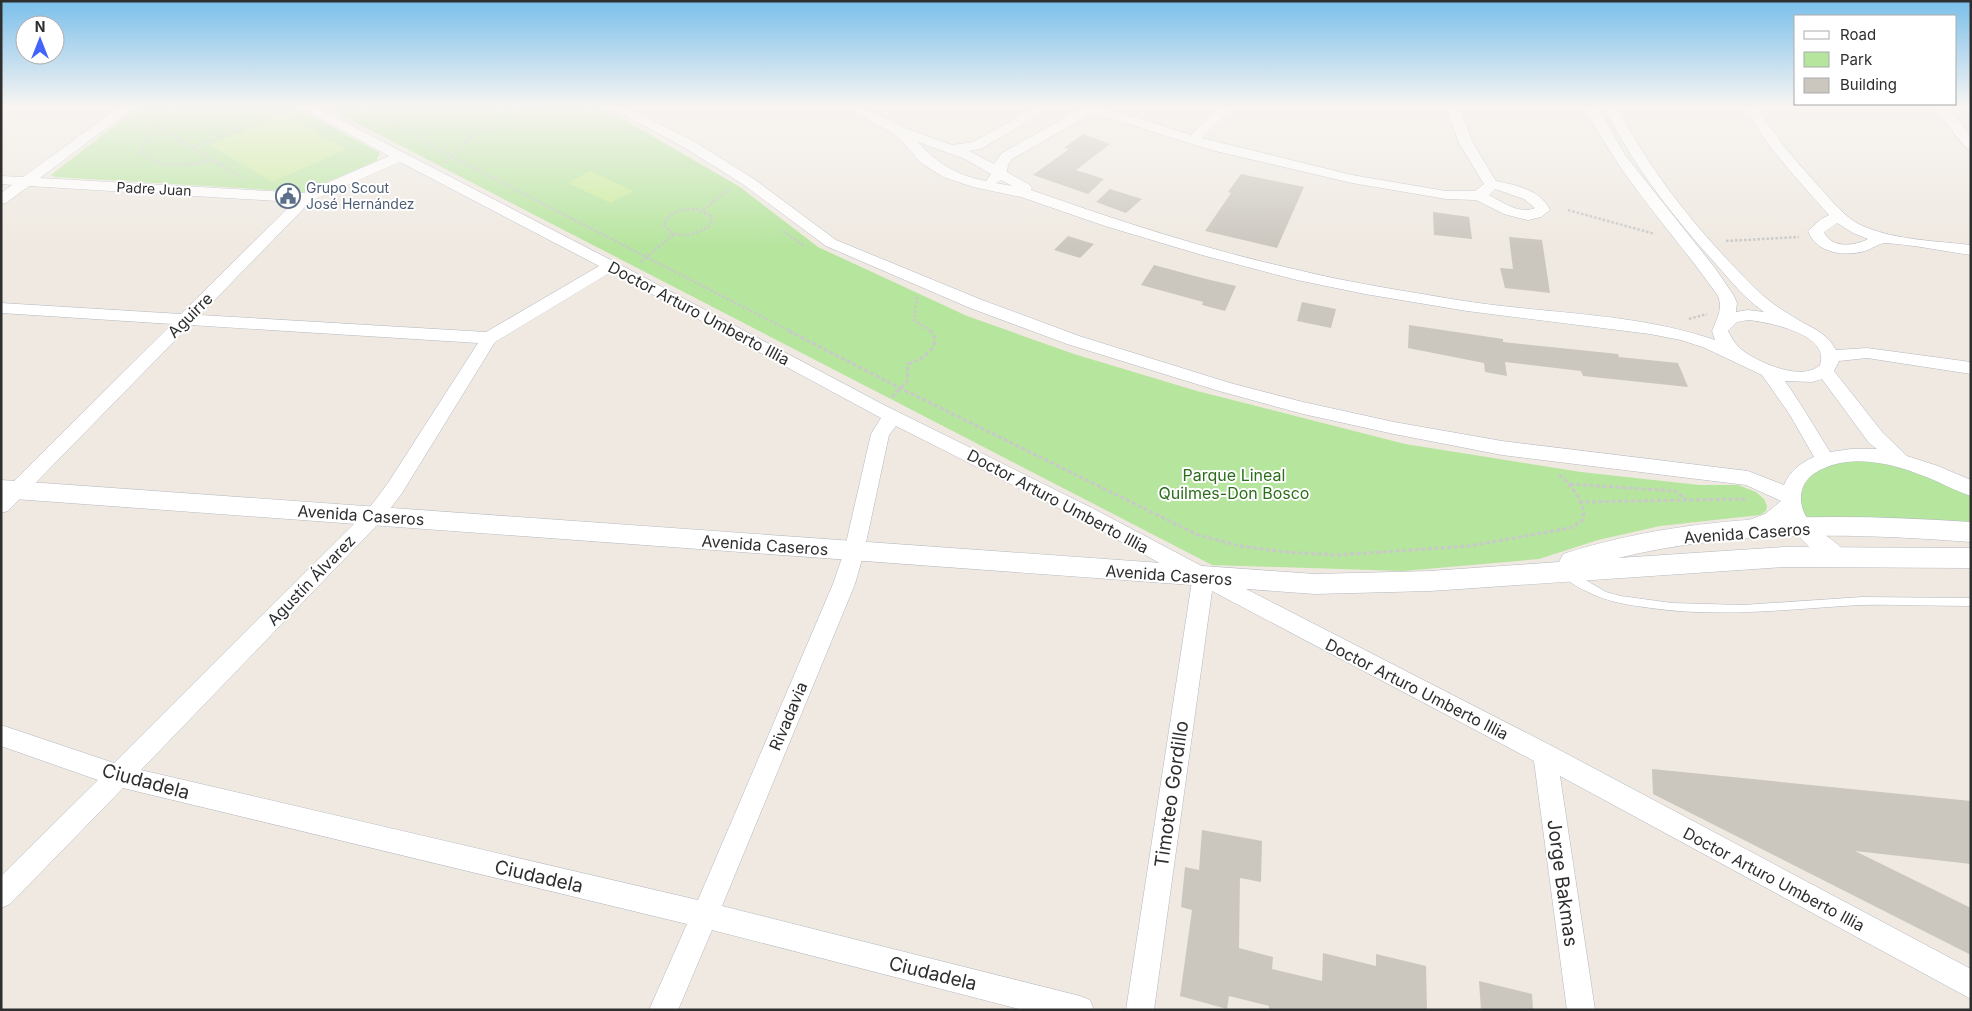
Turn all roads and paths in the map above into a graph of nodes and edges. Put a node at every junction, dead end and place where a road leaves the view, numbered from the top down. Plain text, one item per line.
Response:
1 (69, 152) edge
2 (142, 152) edge
3 (201, 152) edge
4 (393, 152) edge
5 (443, 152) edge
6 (455, 152) edge
7 (701, 152) edge
8 (919, 152) edge
9 (934, 152) edge
10 (959, 152) edge
11 (1013, 152) edge
12 (1239, 152) edge
13 (1472, 152) edge
14 (1615, 152) edge
15 (1634, 152) edge
16 (1781, 152) edge
17 (401, 156) junction
18 (451, 156) junction
19 (925, 159) junction
20 (214, 160) junction
21 (1000, 173) junction
22 (434, 174) junction
23 (1, 180) edge
24 (28, 181) junction
25 (749, 182) junction
26 (978, 184) junction
27 (1491, 184) junction
28 (721, 185) dead end
29 (728, 189) junction
30 (734, 193) dead end
31 (1478, 195) junction
32 (271, 196) junction
33 (306, 198) junction
34 (1, 200) edge
35 (1058, 204) junction
36 (702, 210) junction
37 (1837, 217) junction
38 (776, 226) dead end
39 (674, 234) junction
40 (1881, 238) junction
41 (805, 247) dead end
42 (1971, 250) edge
43 (647, 257) junction
44 (618, 270) junction
45 (919, 289) junction
46 (908, 293) dead end
47 (926, 300) dead end
48 (1, 308) edge
49 (186, 319) junction
50 (1724, 322) junction
51 (1802, 328) junction
52 (1650, 329) junction
53 (489, 338) junction
54 (1867, 353) junction
55 (1737, 356) junction
56 (1828, 364) junction
57 (1971, 368) edge
58 (1768, 371) junction
59 (902, 389) junction
60 (886, 412) junction
61 (1825, 459) junction
62 (1901, 461) junction
63 (1804, 471) junction
64 (1551, 472) dead end
65 (1717, 473) junction
66 (1570, 484) junction
67 (1971, 489) edge
68 (7, 495) edge
69 (1686, 499) junction
70 (1753, 499) dead end
71 (1791, 501) junction
72 (1579, 502) junction
73 (374, 516) junction
74 (1804, 528) junction
75 (1739, 530) junction
76 (1971, 532) edge
77 (854, 552) junction
78 (1837, 556) junction
79 (1971, 558) edge
80 (1566, 572) junction
81 (1528, 573) junction
82 (1203, 577) junction
83 (1971, 602) edge
84 (1, 735) edge
85 (1545, 755) junction
86 (119, 776) junction
87 (1, 896) edge
88 (705, 915) junction
89 (1971, 985) edge
90 (663, 1010) edge
91 (1080, 1010) edge
92 (1140, 1010) edge
93 (1581, 1010) edge

1 - 24 street
2 - 20 path
3 - 20 path
4 - 17 street, Doctor Arturo Umberto Illia
5 - 18 path
6 - 18 path
7 - 25 street
8 - 19 street
9 - 19 street
10 - 21 street
11 - 21 street
12 - 31 street
13 - 27 street
14 - 50 street
15 - 51 street
16 - 37 street
17 - 22 street, Doctor Arturo Umberto Illia
17 - 33 street, Aguirre
18 - 22 path
18 - 43 path
19 - 26 street
20 - 32 path
21 - 26 street
21 - 35 street
22 - 44 street, Doctor Arturo Umberto Illia
23 - 24 street, Padre Juan
24 - 32 street, Padre Juan
24 - 34 street
25 - 29 path
25 - 45 street
26 - 35 street
27 - 31 street
27 - 31 street
28 - 29 path
29 - 30 path
29 - 36 path
32 - 33 street, Padre Juan
33 - 49 street, Aguirre
35 - 52 street
36 - 39 path
36 - 39 path
37 - 40 street
37 - 40 street
38 - 41 path
39 - 43 path
40 - 42 street
43 - 44 path
43 - 59 path
44 - 53 street, Agustín Álvarez
44 - 60 street, Doctor Arturo Umberto Illia
45 - 46 path
45 - 47 path
45 - 59 path
45 - 65 street
48 - 49 street
49 - 53 street
49 - 68 street, Aguirre
50 - 51 street
50 - 52 street
50 - 55 street
51 - 54 street
51 - 56 street
52 - 55 street
53 - 73 street, Agustín Álvarez
54 - 56 street
54 - 57 street
55 - 58 street
56 - 58 street
56 - 62 street
58 - 61 street
59 - 60 path
59 - 72 path
60 - 77 street, Rivadavia
60 - 82 street, Doctor Arturo Umberto Illia
61 - 62 street
61 - 63 street
62 - 67 street
63 - 65 street
63 - 71 street
64 - 66 path
65 - 71 street
66 - 69 path
66 - 72 path
68 - 73 street, Avenida Caseros
69 - 70 path
69 - 72 path
71 - 74 street
71 - 75 street
73 - 77 street, Avenida Caseros
73 - 86 street, Agustín Álvarez
74 - 75 street, Avenida Caseros
74 - 76 street, Avenida Caseros
74 - 78 street
75 - 81 street, Avenida Caseros
77 - 82 street, Avenida Caseros
77 - 88 street, Rivadavia
78 - 79 street, Avenida Caseros
78 - 80 street, Avenida Caseros
80 - 81 street, Avenida Caseros
80 - 83 lane
81 - 82 street, Avenida Caseros
82 - 85 street, Doctor Arturo Umberto Illia
82 - 92 street, Timoteo Gordillo
84 - 86 street, Ciudadela
85 - 89 street, Doctor Arturo Umberto Illia
85 - 93 street, Jorge Bakmas
86 - 87 street, Agustín Álvarez
86 - 88 street, Ciudadela
88 - 90 street, Rivadavia
88 - 91 street, Ciudadela

